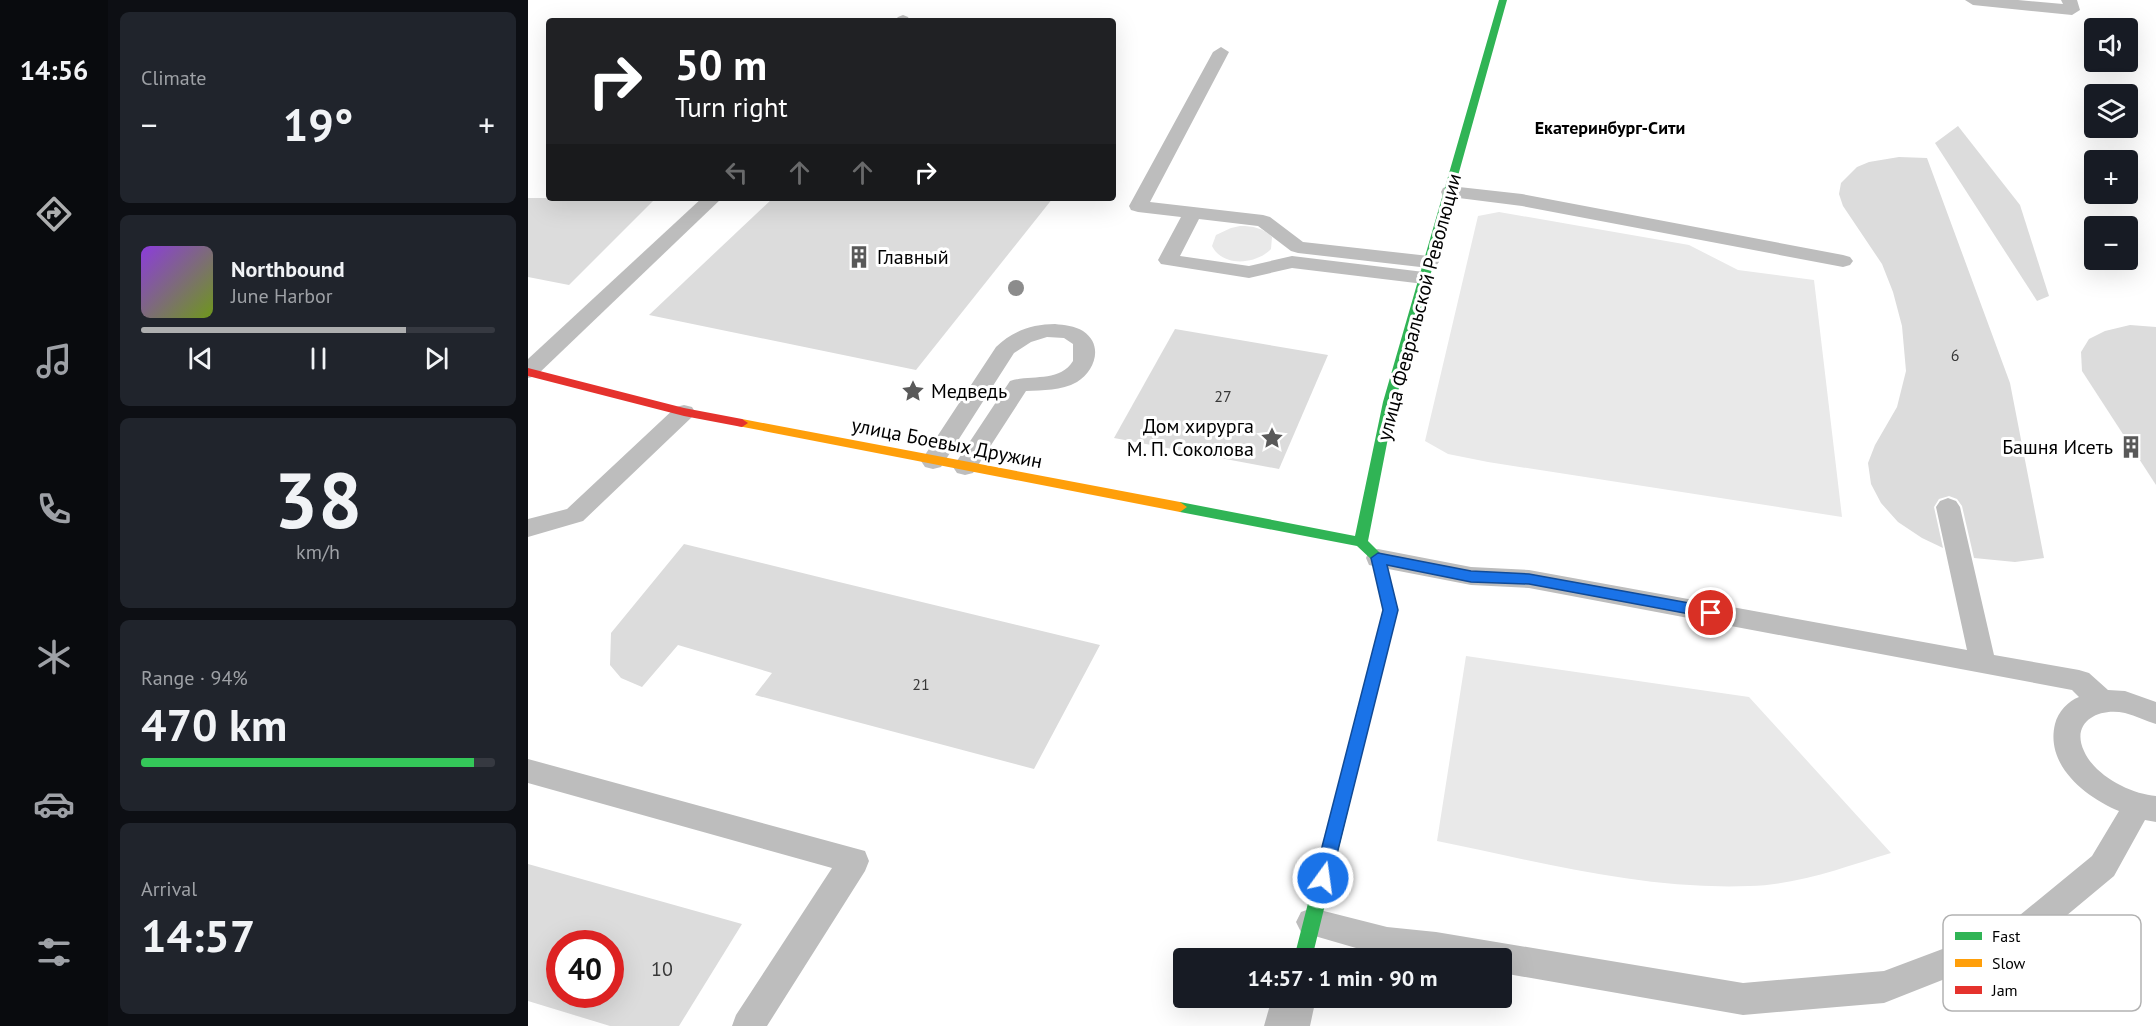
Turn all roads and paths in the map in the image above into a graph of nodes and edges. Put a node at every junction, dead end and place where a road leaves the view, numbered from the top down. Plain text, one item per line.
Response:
1 (1503, 0) edge
2 (1974, 0) edge
3 (2069, 0) edge
4 (1221, 52) dead end
5 (1450, 192) junction
6 (710, 201) edge
7 (1193, 213) junction
8 (1843, 261) dead end
9 (1427, 270) junction
10 (528, 371) edge
11 (684, 412) junction
12 (933, 461) junction
13 (965, 467) junction
14 (1948, 507) dead end
15 (528, 528) edge
16 (1369, 550) junction
17 (1983, 663) junction
18 (2101, 700) junction
19 (2156, 713) edge
20 (528, 771) edge
21 (2147, 807) edge
22 (2044, 915) edge
23 (1312, 922) junction
24 (1306, 948) edge
25 (1943, 964) edge
26 (1292, 1008) edge
27 (748, 1026) edge
28 (1287, 1026) edge

1 - 5 street, улица Февральской Революции
2 - 3 lane
4 - 7 lane
5 - 8 lane
5 - 9 street, улица Февральской Революции
6 - 10 lane
7 - 9 lane
7 - 9 lane
9 - 16 street, улица Февральской Революции
10 - 11 street, улица Боевых Дружин
11 - 12 street, улица Боевых Дружин
11 - 15 lane
12 - 13 street, улица Боевых Дружин
12 - 13 lane
13 - 16 street, улица Боевых Дружин
14 - 17 lane
16 - 17 lane
16 - 23 street, улица Февральской Революции
17 - 18 lane
18 - 19 lane
18 - 21 lane
20 - 27 lane
21 - 22 lane
23 - 24 street, улица Февральской Революции
23 - 25 lane
26 - 28 street

